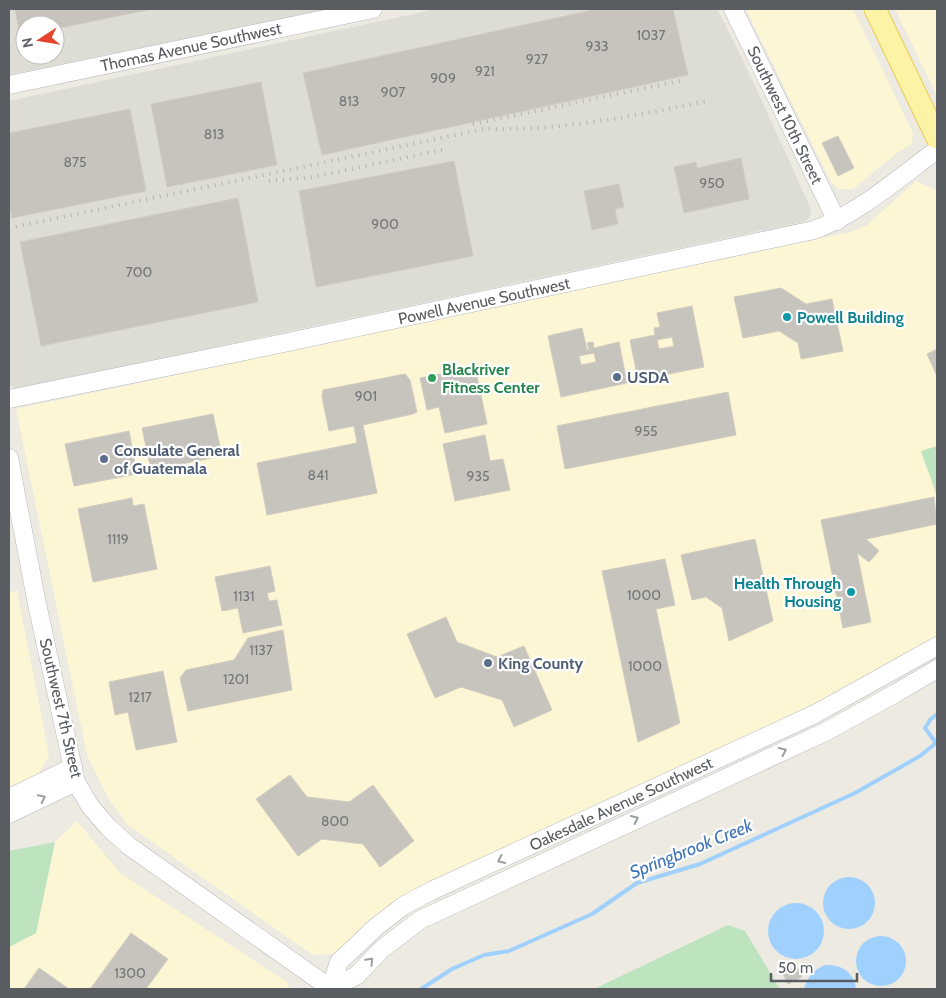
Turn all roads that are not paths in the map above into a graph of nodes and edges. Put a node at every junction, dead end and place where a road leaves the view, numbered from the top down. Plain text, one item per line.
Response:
1 (373, 9) edge
2 (733, 9) edge
3 (876, 9) edge
4 (9, 85) edge
5 (937, 138) edge
6 (937, 150) edge
7 (837, 221) junction
8 (9, 399) edge
9 (9, 458) edge
10 (937, 646) edge
11 (937, 668) edge
12 (815, 714) junction
13 (74, 774) junction
14 (9, 798) edge
15 (623, 802) junction
16 (9, 814) edge
17 (506, 879) junction
18 (330, 989) edge

1 - 4 street, Thomas Avenue Southwest
2 - 7 street, Southwest 10th Street
3 - 5 main road
6 - 7 street, Powell Avenue Southwest
7 - 8 street, Powell Avenue Southwest
9 - 13 street, Southwest 7th Street
10 - 12 street, Oakesdale Avenue Southwest
11 - 12 street
17 -> 11 street, Oakesdale Avenue Southwest
12 - 15 street, Oakesdale Avenue Southwest
13 - 14 street
16 -> 13 street
13 - 18 street, Southwest 7th Street
15 - 17 street
15 -> 18 street, Oakesdale Avenue Southwest
18 -> 17 street, Oakesdale Avenue Southwest

